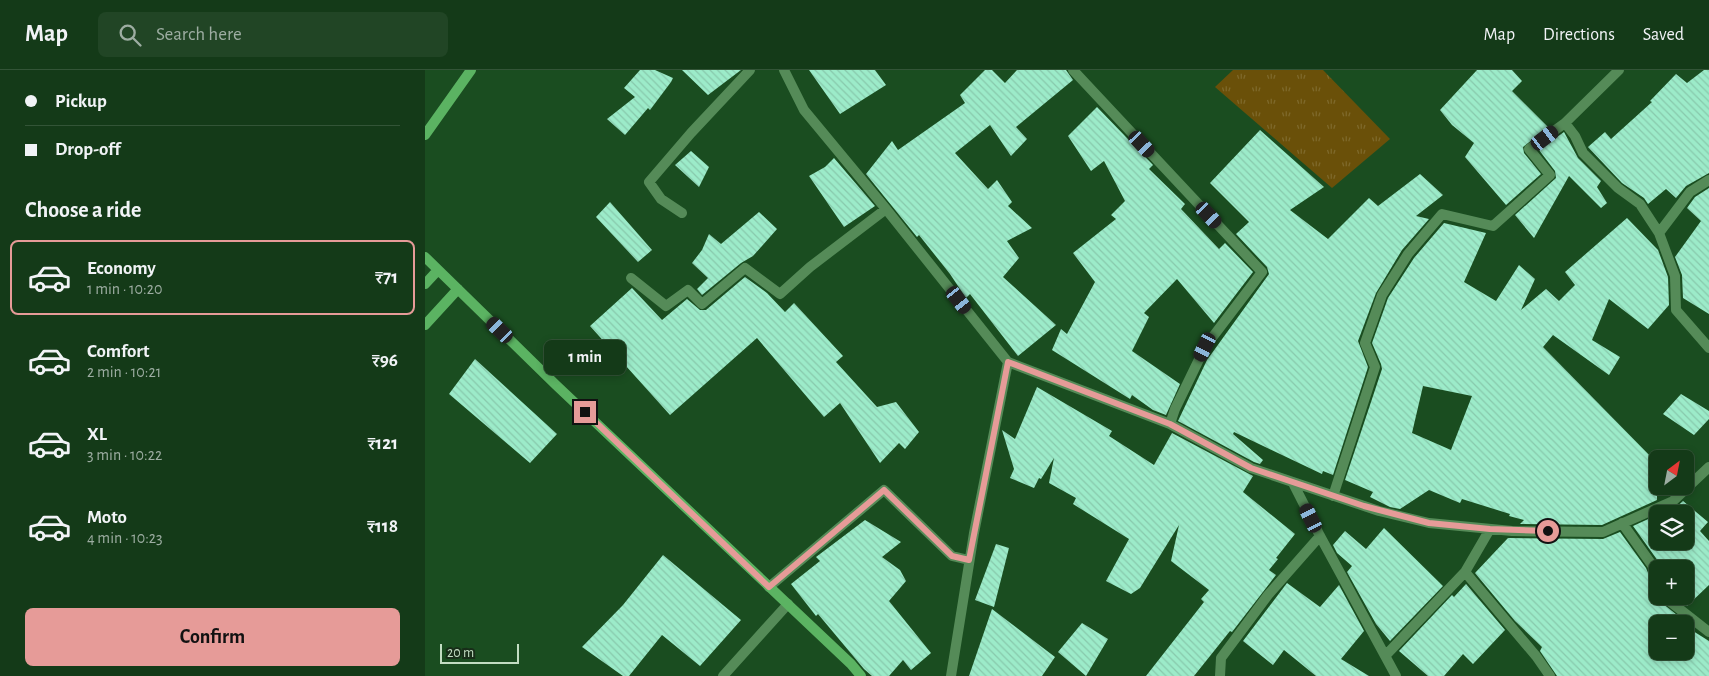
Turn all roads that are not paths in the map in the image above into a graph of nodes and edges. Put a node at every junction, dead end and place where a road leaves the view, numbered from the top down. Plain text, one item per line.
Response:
1 (471, 70) edge
2 (750, 70) edge
3 (784, 70) edge
4 (1073, 70) edge
5 (1619, 70) edge
6 (1565, 123) junction
7 (425, 135) edge
8 (1709, 180) edge
9 (886, 208) junction
10 (682, 213) dead end
11 (1659, 233) junction
12 (425, 257) edge
13 (438, 270) junction
14 (631, 278) dead end
15 (425, 284) edge
16 (458, 290) junction
17 (425, 325) edge
18 (1709, 348) edge
19 (1008, 362) junction
20 (1170, 424) junction
21 (1709, 467) edge
22 (1293, 483) junction
23 (1333, 496) junction
24 (1623, 523) junction
25 (1490, 529) junction
26 (1320, 536) junction
27 (969, 560) junction
28 (1649, 561) edge
29 (1465, 572) junction
30 (769, 587) junction
31 (788, 604) junction
32 (1674, 605) edge
33 (1709, 632) edge
34 (1386, 655) junction
35 (723, 676) edge
36 (861, 676) edge
37 (951, 676) edge
38 (1220, 676) edge
39 (1396, 676) edge
40 (1550, 676) edge

1 - 7 street
2 - 10 street
3 - 9 street
4 - 20 street
5 - 6 street
6 - 11 street
6 - 23 street
8 - 11 street
9 - 14 street
9 - 19 street
11 - 18 street
12 - 13 street
13 - 15 street
13 - 16 street
16 - 17 street
16 - 30 street
19 - 20 street
19 - 27 street
20 - 22 street
21 - 24 street
22 - 23 street
22 - 26 street
23 - 25 street
24 - 25 street
24 - 28 street
25 - 29 street
26 - 34 street
26 - 38 street
27 - 30 street
27 - 37 street
29 - 34 street
29 - 40 street
30 - 31 street
31 - 35 street
31 - 36 street
32 - 33 street
34 - 39 street

